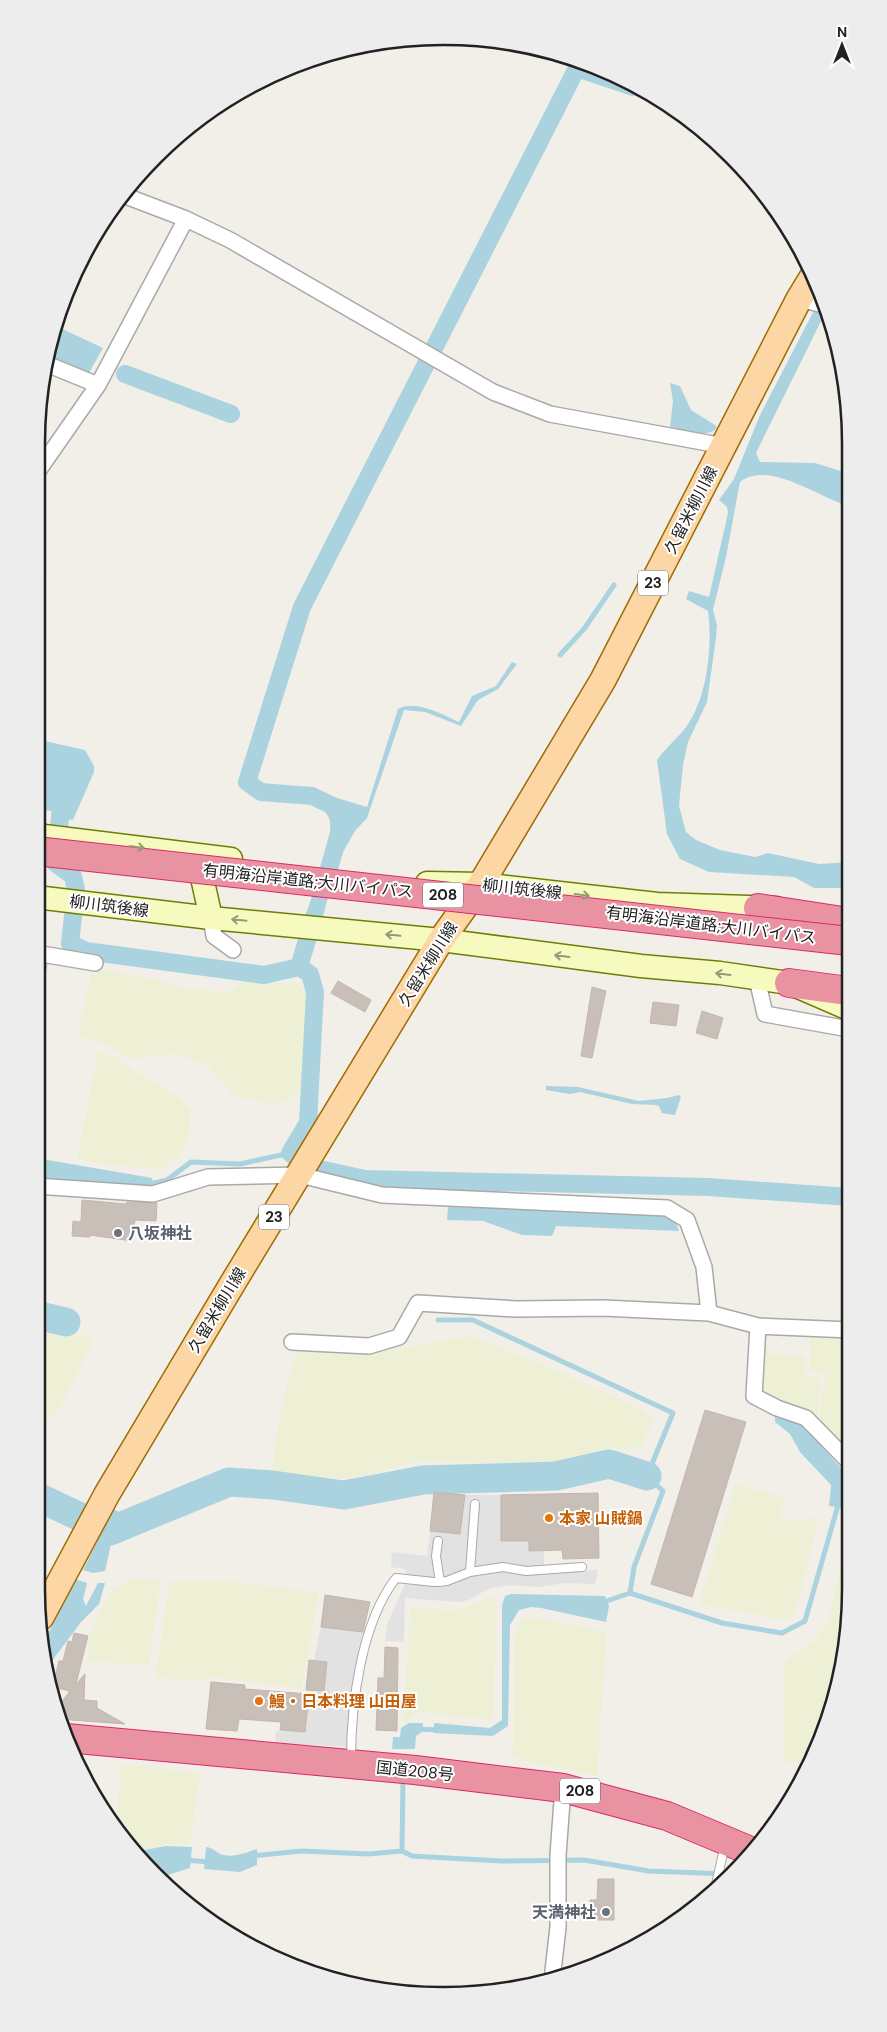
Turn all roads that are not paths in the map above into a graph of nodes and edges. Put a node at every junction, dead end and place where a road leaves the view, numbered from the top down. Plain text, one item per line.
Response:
1 (130, 198) edge
2 (186, 219) junction
3 (809, 283) edge
4 (799, 299) junction
5 (817, 303) edge
6 (53, 367) edge
7 (98, 385) junction
8 (724, 446) junction
9 (45, 461) edge
10 (45, 841) edge
11 (45, 841) edge
12 (197, 855) junction
13 (45, 862) edge
14 (481, 884) junction
15 (45, 898) edge
16 (758, 908) junction
17 (842, 908) edge
18 (211, 918) junction
19 (842, 921) edge
20 (441, 940) junction
21 (842, 940) edge
22 (842, 949) edge
23 (233, 950) dead end
24 (45, 955) edge
25 (95, 963) dead end
26 (757, 979) junction
27 (789, 983) junction
28 (842, 990) edge
29 (842, 1006) edge
30 (842, 1028) edge
31 (300, 1175) junction
32 (45, 1187) edge
33 (709, 1313) junction
34 (758, 1326) junction
35 (842, 1330) edge
36 (292, 1342) dead end
37 (842, 1455) edge
38 (475, 1504) dead end
39 (438, 1541) dead end
40 (582, 1567) dead end
41 (470, 1572) junction
42 (440, 1582) junction
43 (46, 1608) edge
44 (74, 1739) edge
45 (351, 1764) junction
46 (563, 1788) junction
47 (740, 1852) edge
48 (732, 1862) edge
49 (554, 1971) edge

1 - 2 street
2 - 7 street
2 - 8 street
3 - 4 main road, 久留米柳川線 / 23
4 - 5 street
4 - 8 main road, 久留米柳川線 / 23
6 - 7 street
7 - 9 street
8 - 14 main road, 久留米柳川線 / 23
10 -> 12 main road, 柳川筑後線
11 - 21 highway, 有明海沿岸道路;大川バイパス / 208, bridge
12 - 14 main road, 柳川筑後線
12 - 18 main road
13 - 22 highway, 有明海沿岸道路;大川バイパス / 208
14 -> 16 main road, 柳川筑後線
14 - 20 main road, 久留米柳川線 / 23
15 - 18 main road, 柳川筑後線
16 - 17 main road, 柳川筑後線
16 - 19 highway
20 -> 18 main road, 柳川筑後線
18 - 23 street
26 -> 20 main road, 柳川筑後線
20 - 31 main road, 久留米柳川線 / 23
24 - 25 street
26 - 27 main road, 柳川筑後線
26 - 30 street
27 - 28 highway
27 - 29 main road, 柳川筑後線
31 - 32 street
31 - 33 street
31 - 43 main road, 久留米柳川線 / 23
33 - 34 street
33 - 36 street
34 - 35 street
34 - 37 street
38 - 41 lane
39 - 42 lane
40 - 41 lane
41 - 42 lane
42 - 45 lane
44 - 45 highway, 国道208号 / 208
45 - 46 highway, 国道208号 / 208
46 - 47 highway, 国道208号 / 208
46 - 49 street
47 - 48 lane

